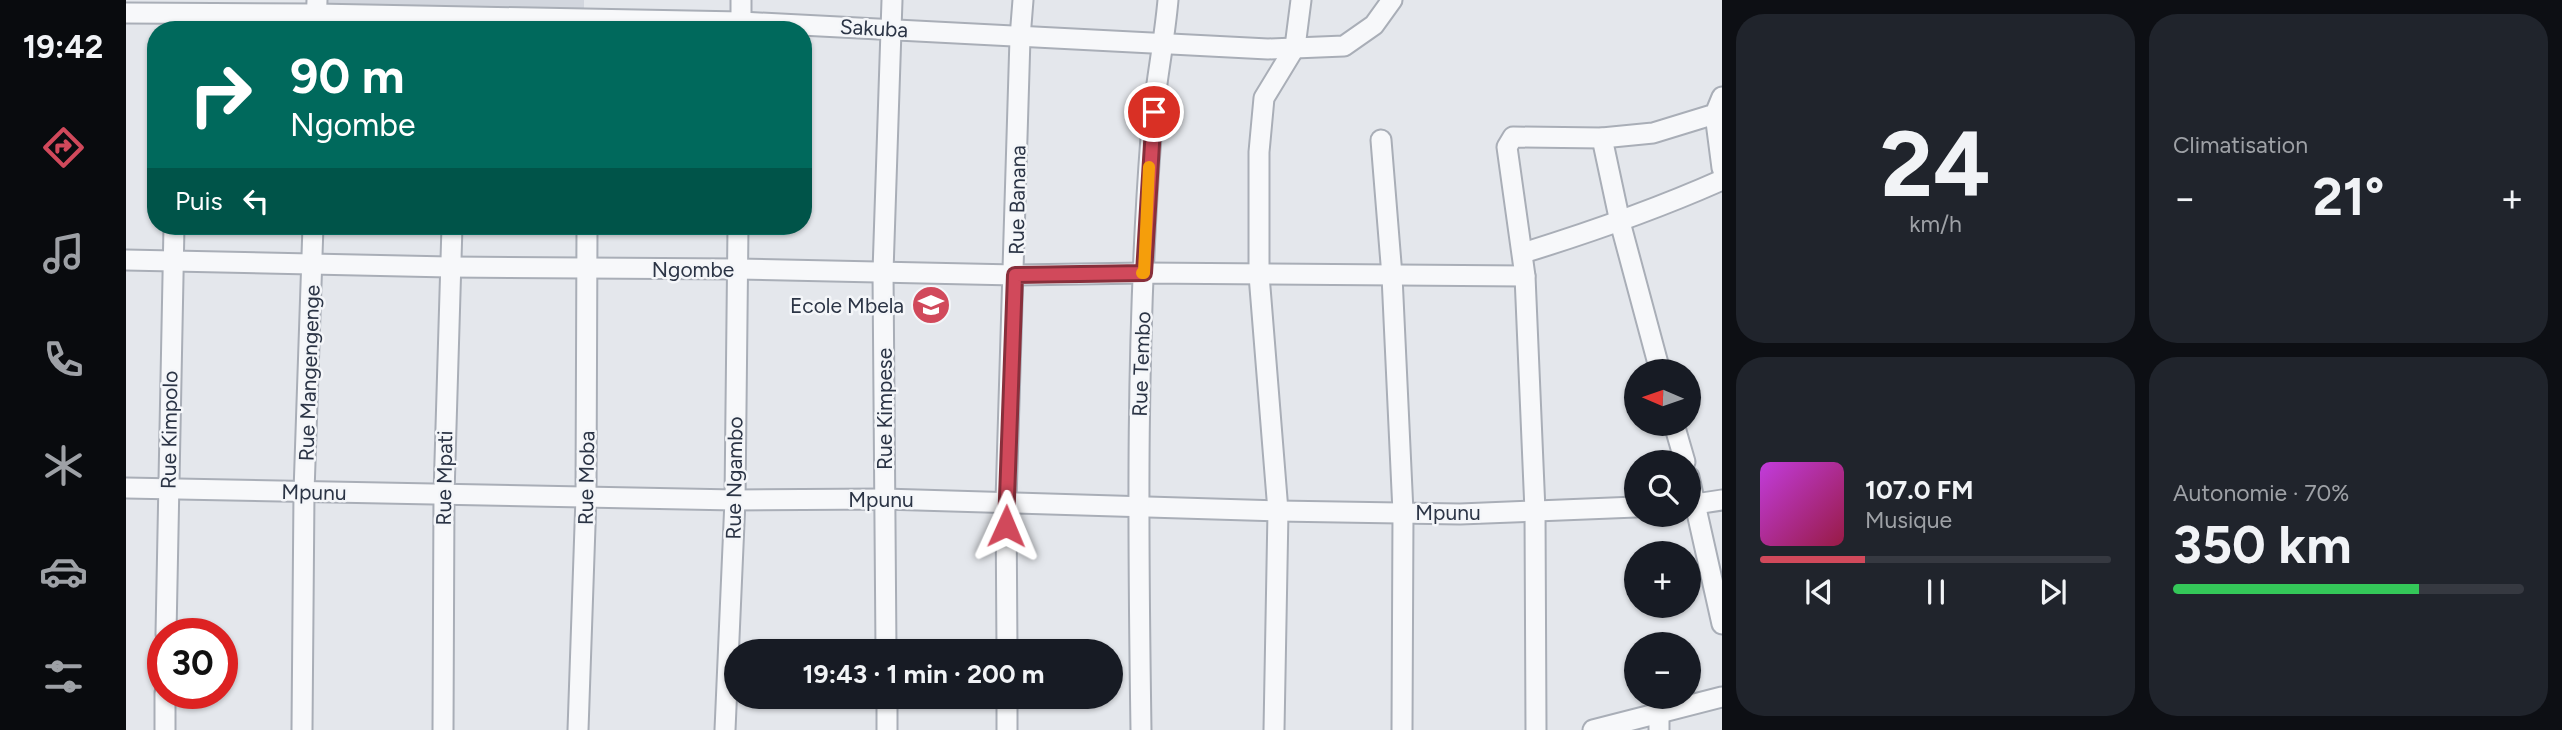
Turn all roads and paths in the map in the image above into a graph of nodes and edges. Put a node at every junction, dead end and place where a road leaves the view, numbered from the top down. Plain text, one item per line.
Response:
1 (741, 0) edge
2 (892, 0) edge
3 (1023, 0) edge
4 (1168, 0) edge
5 (1301, 0) edge
6 (1392, 0) edge
7 (126, 13) edge
8 (172, 14) edge
9 (316, 15) edge
10 (592, 16) edge
11 (413, 21) edge
12 (511, 21) edge
13 (666, 21) edge
14 (741, 21) edge
15 (812, 27) edge
16 (891, 29) junction
17 (1020, 38) junction
18 (1164, 43) junction
19 (1295, 47) junction
20 (1719, 106) edge
21 (1602, 138) junction
22 (1381, 140) dead end
23 (1722, 168) edge
24 (1722, 180) edge
25 (1620, 222) junction
26 (173, 235) edge
27 (313, 235) edge
28 (451, 235) edge
29 (587, 235) edge
30 (738, 235) edge
31 (1523, 253) junction
32 (126, 260) edge
33 (174, 260) junction
34 (313, 265) junction
35 (449, 267) junction
36 (586, 269) junction
37 (738, 269) junction
38 (883, 272) junction
39 (1144, 273) junction
40 (1015, 275) junction
41 (1259, 275) junction
42 (1392, 276) junction
43 (1525, 276) junction
44 (1657, 359) edge
45 (126, 488) edge
46 (168, 489) junction
47 (304, 492) junction
48 (443, 494) junction
49 (586, 497) junction
50 (884, 499) junction
51 (735, 500) junction
52 (1722, 500) edge
53 (1006, 501) junction
54 (1701, 504) edge
55 (1137, 506) junction
56 (1624, 507) edge
57 (1535, 510) junction
58 (1278, 511) junction
59 (1403, 512) junction
60 (1698, 527) edge
61 (166, 618) edge
62 (1722, 624) edge
63 (886, 639) edge
64 (1007, 639) edge
65 (1722, 697) edge
66 (165, 709) edge
67 (887, 709) edge
68 (1007, 709) edge
69 (1659, 721) edge
70 (165, 730) edge
71 (302, 730) edge
72 (443, 730) edge
73 (578, 730) edge
74 (725, 730) edge
75 (887, 730) edge
76 (1007, 730) edge
77 (1141, 730) edge
78 (1274, 730) edge
79 (1402, 730) edge
80 (1536, 730) edge
81 (1593, 730) edge

1 - 14 street
2 - 16 street, Rue Kimpese
3 - 17 street, Rue Banana
4 - 18 street, Rue Tembo
5 - 19 street
6 - 19 street, Sakuba
7 - 8 street, Sakuba
8 - 9 street, Sakuba
9 - 11 street, Sakuba
10 - 12 street, Sakuba
10 - 13 street, Sakuba
15 - 16 street, Sakuba
16 - 17 street, Sakuba
16 - 38 street, Rue Kimpese
17 - 18 street, Sakuba
17 - 40 street, Rue Banana
18 - 19 street, Sakuba
18 - 39 street, Rue Tembo
19 - 41 street
20 - 21 street
20 - 23 street
21 - 25 street
21 - 31 street
22 - 42 street
24 - 25 street
25 - 31 street
25 - 44 street
26 - 33 street, Rue Kimpolo
27 - 34 street, Rue Mangengenge
28 - 35 street, Rue Mpati
29 - 36 street, Rue Moba
30 - 37 street, Rue Ngambo
31 - 43 street
32 - 33 street, Ngombe
33 - 34 street, Ngombe
33 - 46 street, Rue Kimpolo
34 - 35 street, Ngombe
34 - 47 street, Rue Mangengenge
35 - 36 street, Ngombe
35 - 48 street, Rue Mpati
36 - 37 street, Ngombe
36 - 49 street, Rue Moba
37 - 38 street, Ngombe
37 - 51 street, Rue Ngambo
38 - 40 street, Ngombe
38 - 50 street, Rue Kimpese
39 - 40 street, Ngombe
39 - 41 street, Ngombe
39 - 55 street, Rue Tembo
40 - 53 street, Rue Banana
41 - 42 street, Ngombe
41 - 58 street
42 - 43 street, Ngombe
42 - 59 street
43 - 57 street
45 - 46 street, Mpunu
46 - 47 street, Mpunu
46 - 61 street, Rue Kimpolo
47 - 48 street, Mpunu
47 - 71 street, Rue Mangengenge
48 - 49 street, Mpunu
48 - 72 street, Rue Mpati
49 - 51 street, Mpunu
49 - 73 street, Rue Moba
50 - 51 street, Mpunu
50 - 53 street, Mpunu
50 - 63 street, Rue Kimpese
51 - 74 street, Rue Ngambo
52 - 54 street
53 - 55 street, Mpunu
53 - 64 street, Rue Banana
55 - 58 street, Mpunu
55 - 77 street, Rue Tembo
56 - 57 street, Mpunu
57 - 59 street, Mpunu
57 - 80 street
58 - 59 street, Mpunu
58 - 78 street
59 - 79 street
60 - 62 street
65 - 69 street
66 - 70 street
67 - 75 street
68 - 76 street
69 - 81 street

